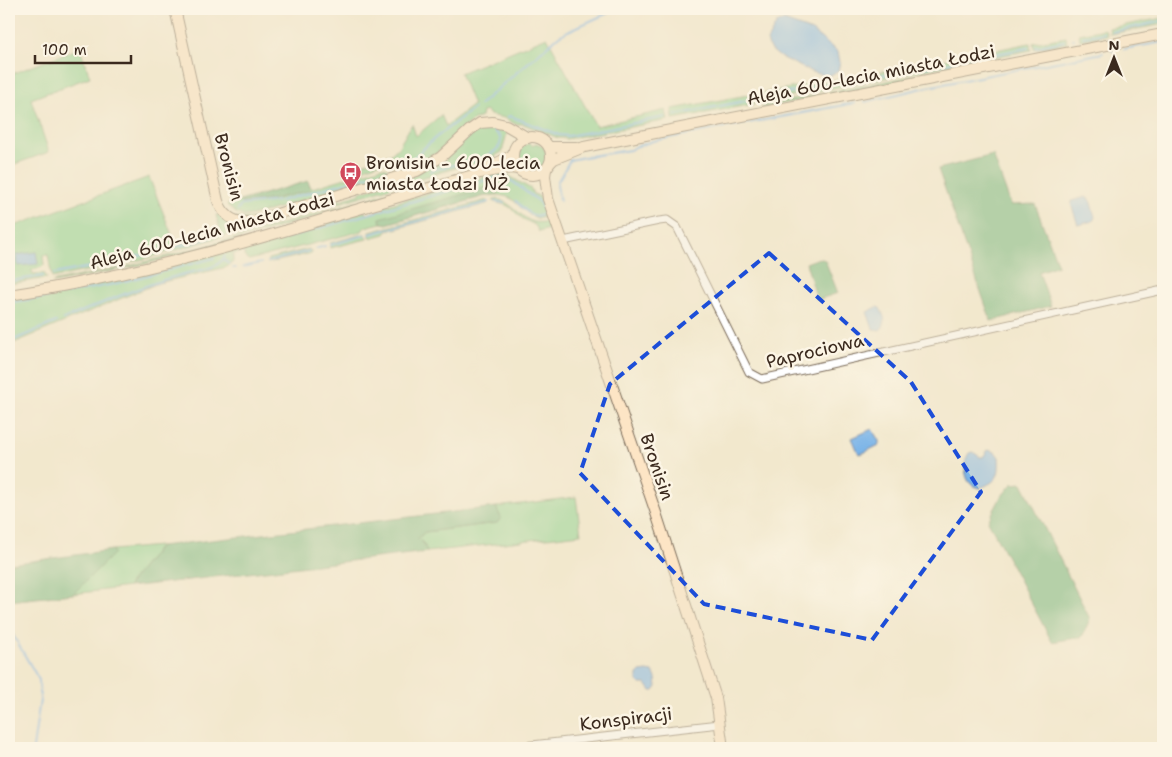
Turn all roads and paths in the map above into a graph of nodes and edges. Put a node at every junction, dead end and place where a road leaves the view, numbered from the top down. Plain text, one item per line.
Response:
1 (175, 9) edge
2 (1163, 34) edge
3 (500, 124) junction
4 (528, 138) junction
5 (549, 147) junction
6 (584, 147) junction
7 (515, 151) junction
8 (548, 166) junction
9 (518, 168) junction
10 (480, 173) junction
11 (530, 176) junction
12 (548, 199) junction
13 (563, 241) junction
14 (1163, 290) edge
15 (9, 295) edge
16 (720, 724) junction
17 (505, 748) edge
18 (724, 748) edge

1 - 3 main road, Bronisin
2 - 6 main road, Aleja 600-lecia miasta Łodzi
3 - 4 main road, Bronisin
3 - 7 main road
4 - 5 main road
4 - 7 main road
5 - 6 main road, Aleja 600-lecia miasta Łodzi
5 - 8 main road
6 - 8 main road, Aleja 600-lecia miasta Łodzi
7 - 9 main road
7 - 10 main road, Aleja 600-lecia miasta Łodzi
8 - 11 main road
8 - 12 main road, Bronisin
9 - 10 main road, Aleja 600-lecia miasta Łodzi
9 - 11 main road
10 - 15 main road, Aleja 600-lecia miasta Łodzi
11 - 12 main road, Bronisin
12 - 13 main road, Bronisin
13 - 14 street, Paprociowa
13 - 16 main road, Bronisin
16 - 17 street, Konspiracji
16 - 18 main road, Bronisin

